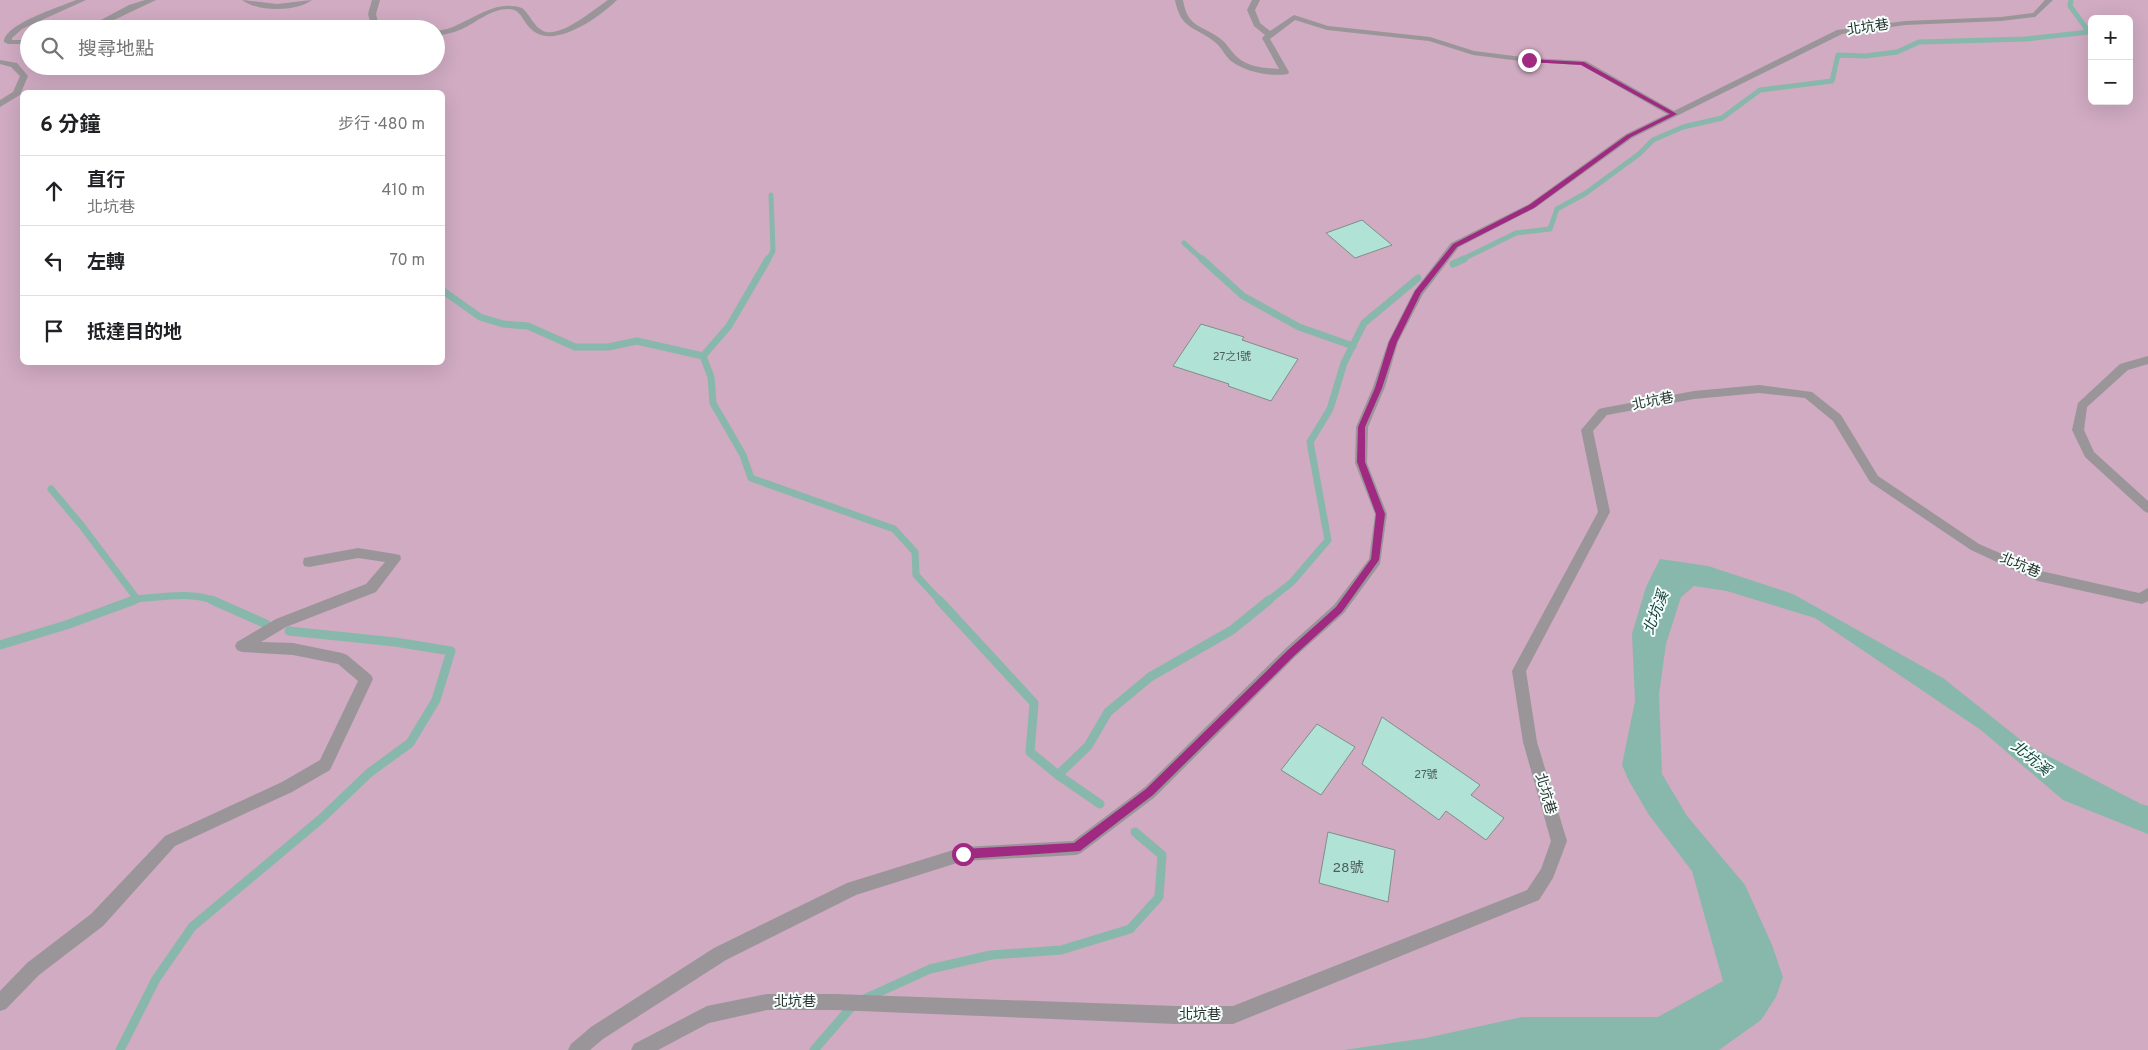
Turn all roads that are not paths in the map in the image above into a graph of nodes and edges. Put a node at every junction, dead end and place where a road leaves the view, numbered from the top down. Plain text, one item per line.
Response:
1 (82, 0) edge
2 (152, 0) edge
3 (246, 0) edge
4 (308, 0) edge
5 (376, 0) edge
6 (613, 0) edge
7 (1179, 0) edge
8 (1256, 0) edge
9 (2049, 0) edge
10 (35, 20) edge
11 (106, 20) edge
12 (373, 20) edge
13 (20, 27) edge
14 (445, 32) edge
15 (1270, 35) junction
16 (20, 42) edge
17 (0, 62) edge
18 (20, 72) edge
19 (23, 75) edge
20 (0, 104) edge
21 (1674, 114) junction
22 (2148, 360) edge
23 (2148, 508) edge
24 (309, 562) dead end
25 (2148, 593) edge
26 (0, 1003) edge
27 (577, 1050) edge
28 (640, 1050) edge

1 - 10 street
2 - 11 street
3 - 4 street
5 - 12 street
6 - 14 street
7 - 15 street
8 - 15 street
9 - 21 street, 北坑巷
13 - 16 street
15 - 21 street
17 - 18 street
19 - 20 street
21 - 27 street, 北坑巷
22 - 23 street
24 - 26 street
25 - 28 street, 北坑巷

